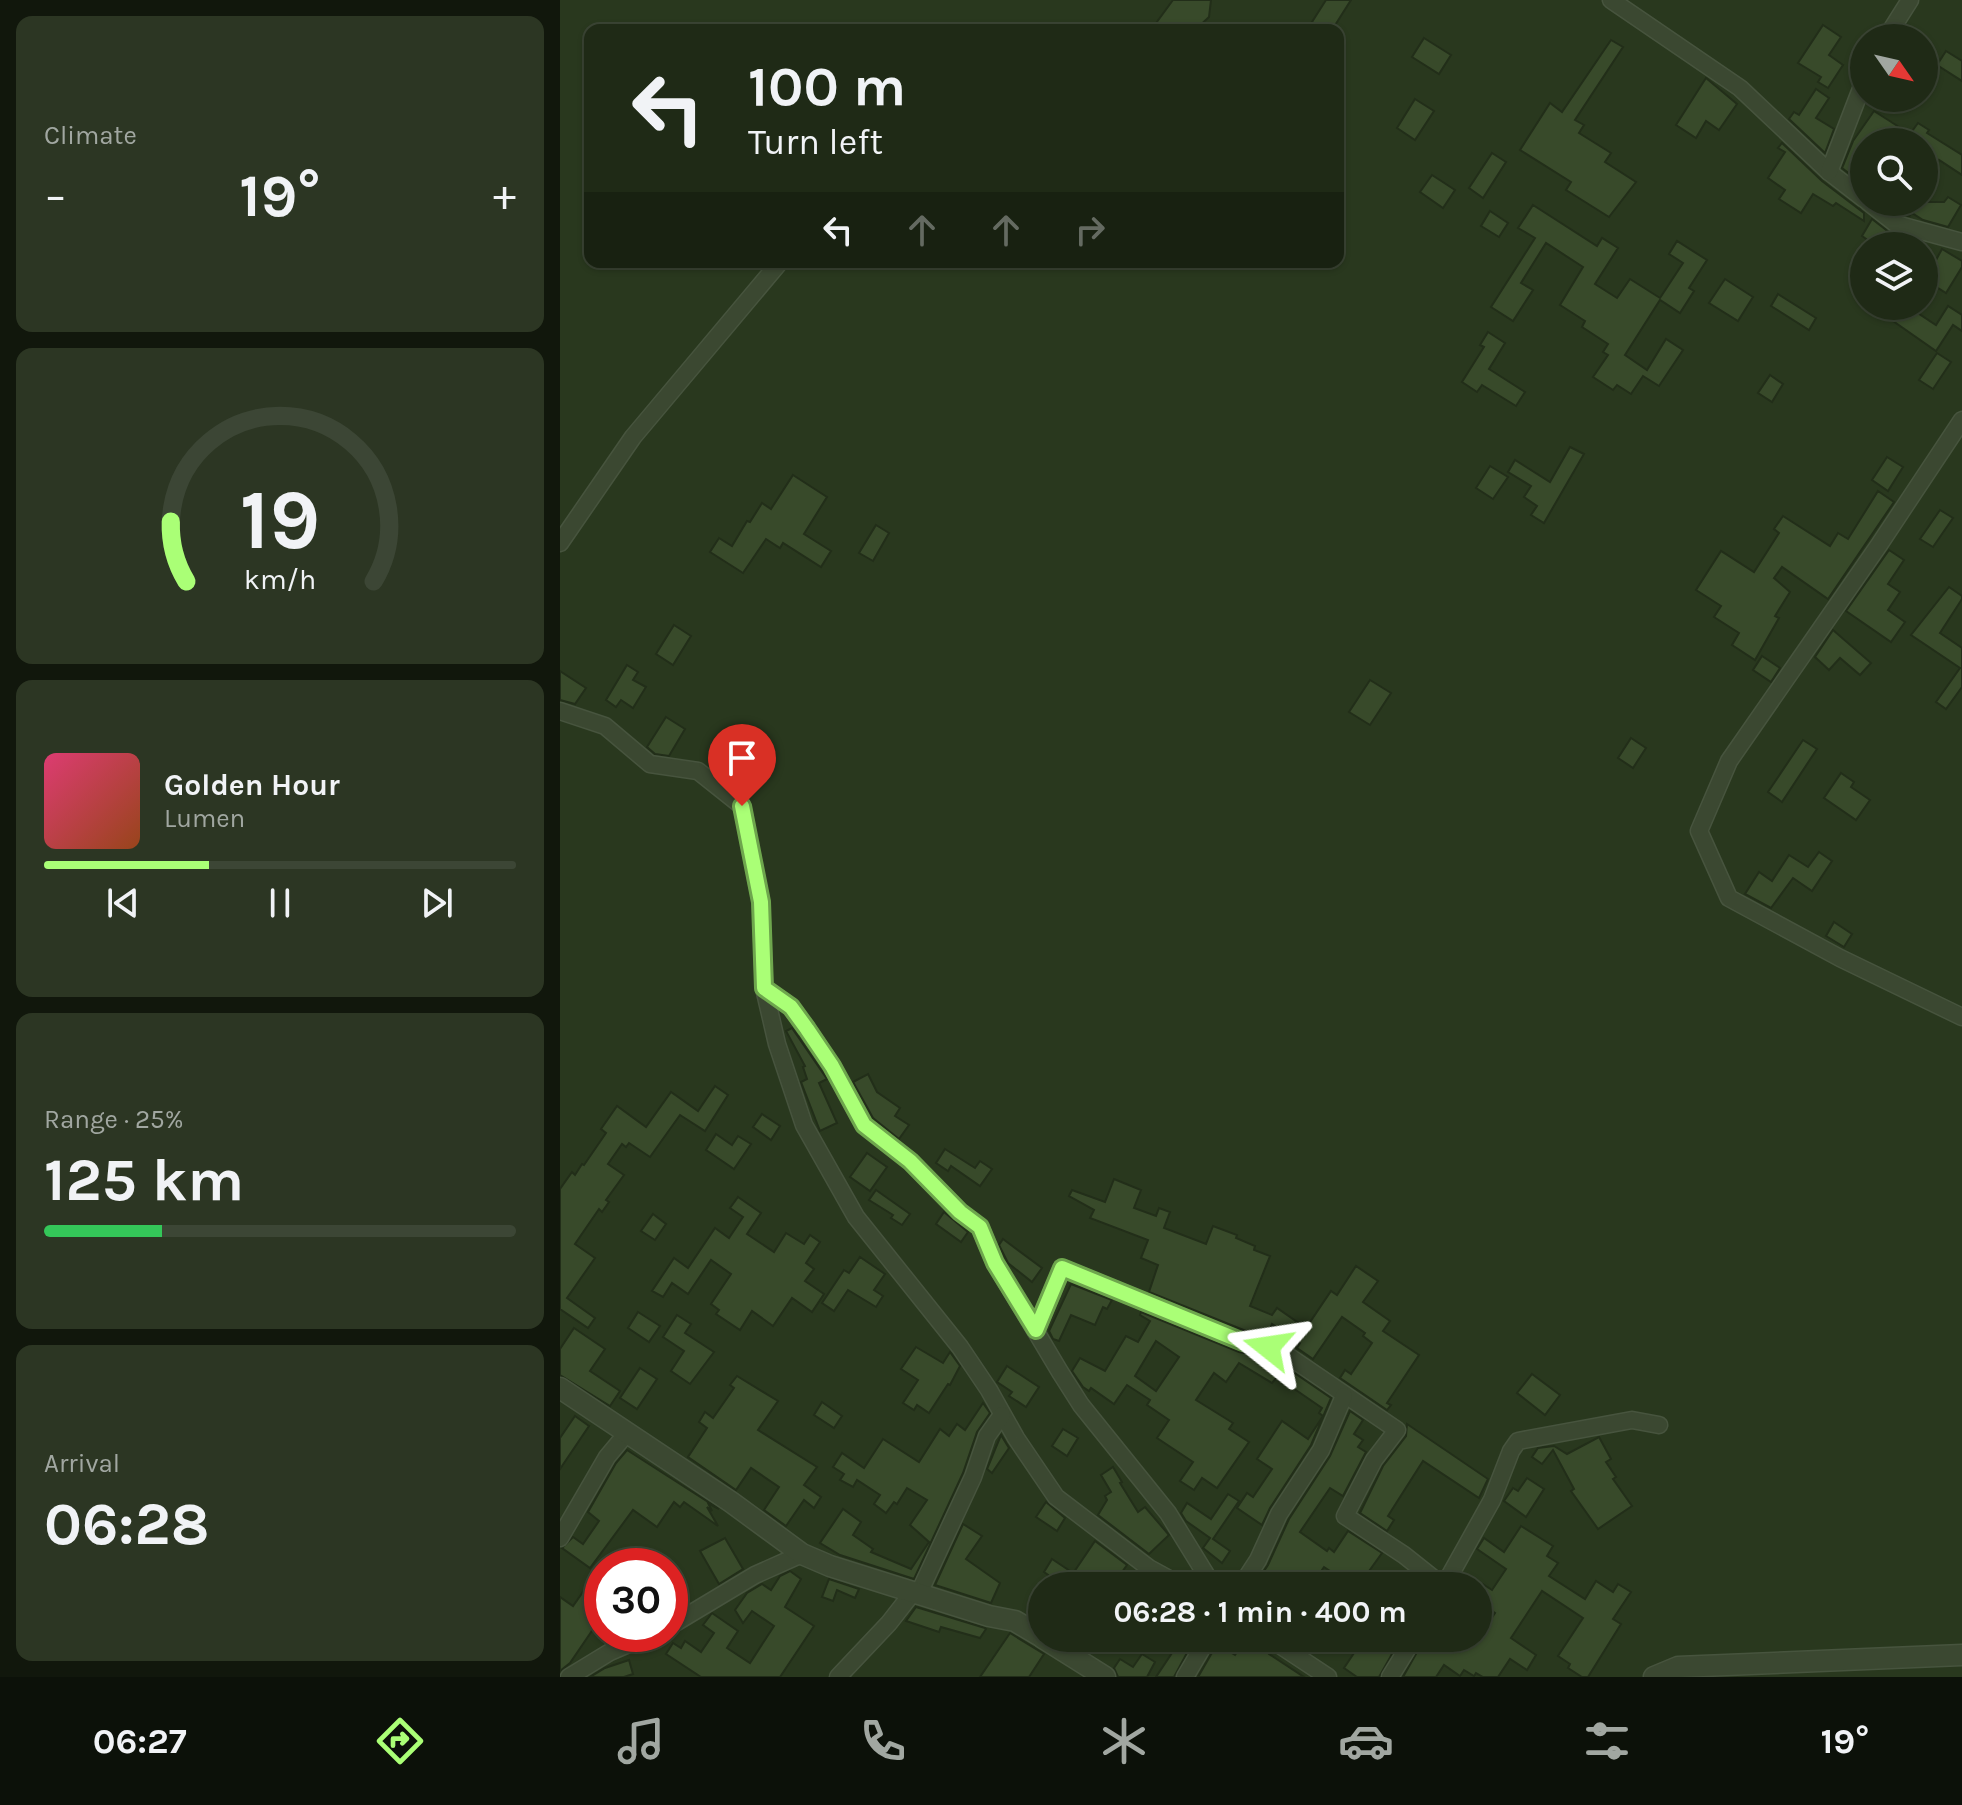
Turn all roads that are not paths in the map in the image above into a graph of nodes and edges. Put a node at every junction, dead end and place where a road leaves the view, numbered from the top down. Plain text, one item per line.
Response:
1 (1611, 0) edge
2 (1910, 0) edge
3 (1895, 24) edge
4 (1852, 112) edge
5 (1829, 172) junction
6 (1850, 188) edge
7 (1886, 216) edge
8 (1962, 242) edge
9 (775, 268) edge
10 (1962, 420) edge
11 (560, 543) edge
12 (560, 711) edge
13 (764, 988) junction
14 (1962, 1017) edge
15 (1036, 1330) junction
16 (560, 1388) edge
17 (1344, 1396) junction
18 (1002, 1415) junction
19 (1659, 1425) dead end
20 (627, 1433) junction
21 (560, 1538) edge
22 (802, 1554) junction
23 (1156, 1572) edge
24 (1204, 1572) edge
25 (1250, 1572) edge
26 (1426, 1572) edge
27 (1452, 1572) edge
28 (917, 1592) junction
29 (688, 1615) edge
30 (1028, 1629) edge
31 (610, 1652) edge
32 (1065, 1652) edge
33 (1200, 1652) edge
34 (1290, 1652) edge
35 (1405, 1652) edge
36 (1962, 1655) edge
37 (569, 1677) edge
38 (838, 1677) edge
39 (1105, 1677) edge
40 (1185, 1677) edge
41 (1328, 1677) edge
42 (1390, 1677) edge
43 (1654, 1677) edge

1 - 5 street
2 - 3 street
4 - 5 street
5 - 6 street
7 - 8 street
9 - 11 street
10 - 14 street
12 - 13 street
13 - 15 street
13 - 18 street
15 - 17 street
15 - 24 street
16 - 20 street
17 - 25 street
17 - 26 street
18 - 23 street
18 - 28 street
19 - 27 street
20 - 21 street
20 - 22 street
22 - 28 street
22 - 29 street
28 - 30 street
28 - 38 street
31 - 37 street
32 - 39 street
33 - 40 street
34 - 41 street
35 - 42 street
36 - 43 street

